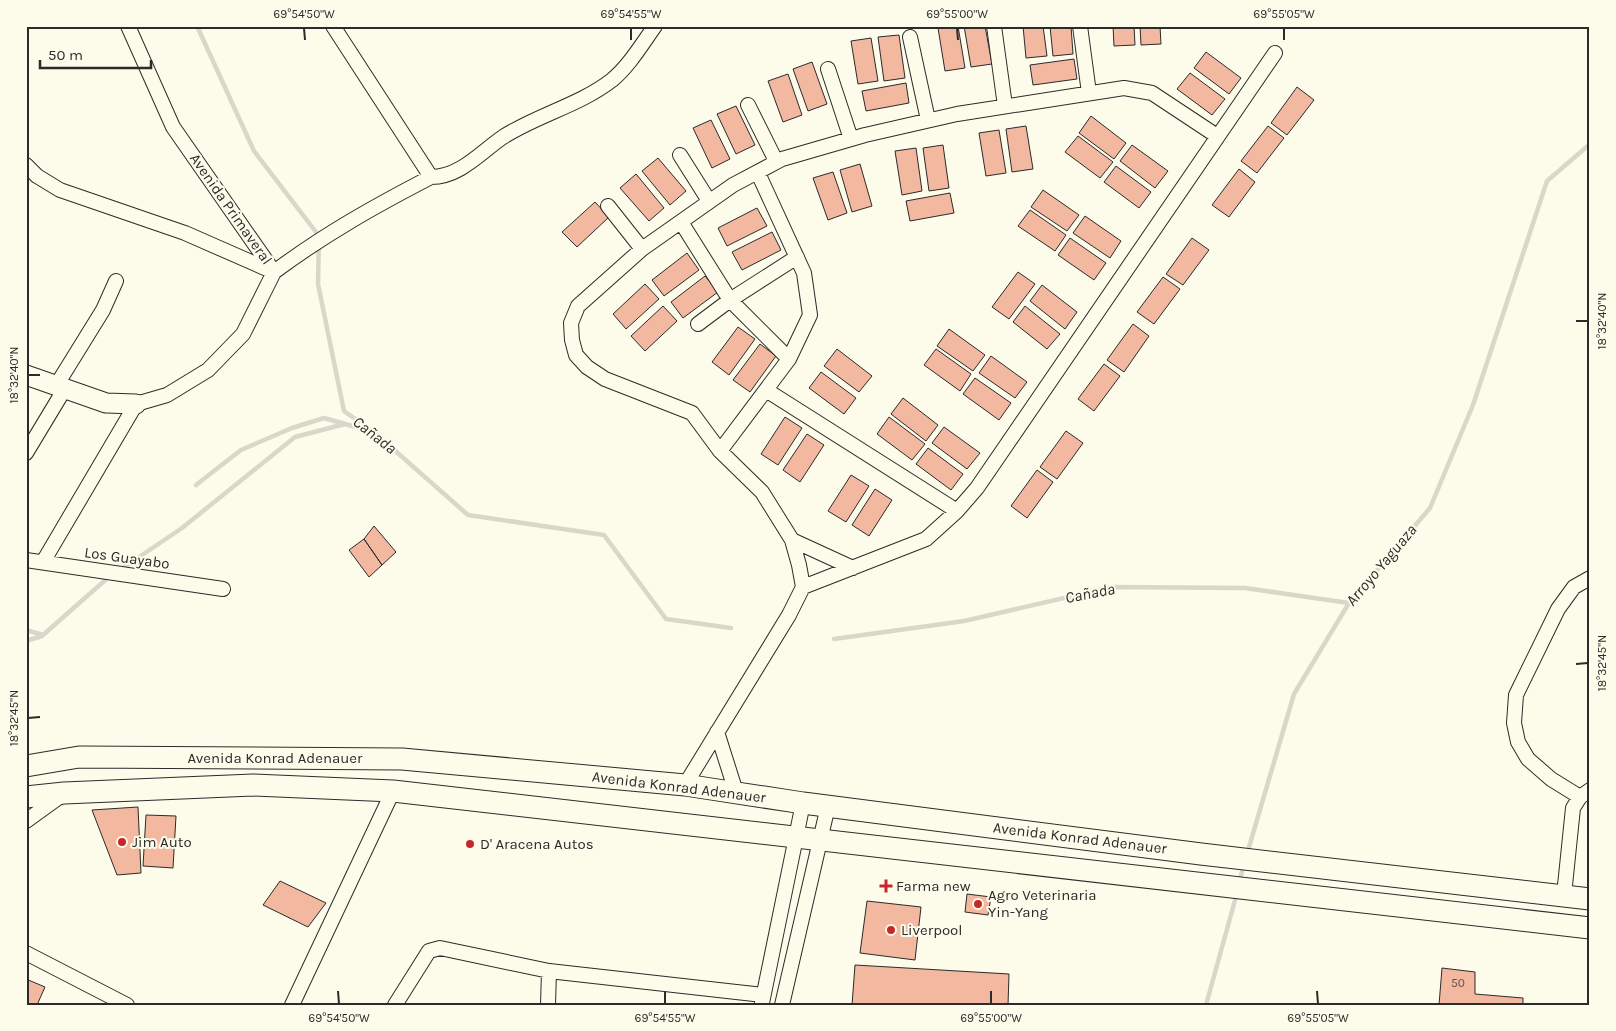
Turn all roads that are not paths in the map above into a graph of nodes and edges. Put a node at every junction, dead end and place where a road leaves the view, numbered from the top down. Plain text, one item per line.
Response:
1 (128, 26) edge
2 (333, 26) edge
3 (655, 26) edge
4 (994, 26) edge
5 (1080, 26) edge
6 (910, 37) dead end
7 (1275, 53) dead end
8 (828, 69) dead end
9 (1089, 93) junction
10 (748, 104) dead end
11 (1005, 106) junction
12 (928, 120) junction
13 (1217, 136) junction
14 (851, 139) junction
15 (680, 155) dead end
16 (776, 162) junction
17 (26, 165) edge
18 (758, 173) junction
19 (431, 177) junction
20 (709, 201) junction
21 (608, 206) dead end
22 (681, 222) junction
23 (642, 249) junction
24 (797, 257) junction
25 (274, 272) junction
26 (116, 281) dead end
27 (730, 300) junction
28 (698, 324) dead end
29 (789, 359) junction
30 (26, 375) edge
31 (60, 388) junction
32 (766, 390) junction
33 (136, 404) junction
34 (720, 451) junction
35 (26, 454) edge
36 (957, 511) junction
37 (792, 540) junction
38 (26, 560) edge
39 (43, 562) junction
40 (853, 568) junction
41 (1590, 578) edge
42 (803, 587) junction
43 (224, 589) dead end
44 (717, 732) junction
45 (26, 766) edge
46 (685, 785) junction
47 (393, 791) junction
48 (736, 792) junction
49 (64, 793) junction
50 (1585, 794) edge
51 (26, 797) edge
52 (803, 803) junction
53 (828, 806) junction
54 (26, 821) edge
55 (796, 838) junction
56 (821, 841) junction
57 (1564, 895) junction
58 (1590, 898) edge
59 (1590, 928) edge
60 (26, 953) edge
61 (549, 971) junction
62 (762, 1000) edge
63 (127, 1005) edge
64 (292, 1005) edge
65 (395, 1005) edge
66 (548, 1005) edge
67 (782, 1005) edge

1 - 25 street, Avenida Primaveral
2 - 19 street
3 - 19 street
4 - 11 street
5 - 9 street
6 - 12 street
7 - 13 street
8 - 14 street
9 - 11 street
9 - 13 street
10 - 16 street
11 - 12 street
12 - 14 street
13 - 36 street
14 - 16 street
15 - 20 street
16 - 18 street
17 - 25 street
18 - 20 street
18 - 24 street
19 - 25 street
20 - 22 street
21 - 23 street
22 - 23 street
22 - 27 street
23 - 34 street
24 - 27 street
24 - 29 street
25 - 33 street, Avenida Primaveral
26 - 31 street
27 - 28 street
27 - 29 street
29 - 32 street
30 - 31 street, Avenida Primaveral
31 - 33 street, Avenida Primaveral
31 - 35 street
32 - 34 street
32 - 36 street
33 - 39 street
34 - 37 street
36 - 40 street
37 - 40 street
37 - 42 street
38 - 39 street, Los Guayabo
39 - 43 street, Los Guayabo
40 - 42 street
41 - 50 street
42 - 44 street
44 - 46 street
44 - 48 street
45 - 46 main road, Avenida Konrad Adenauer
46 - 48 main road, Avenida Konrad Adenauer
47 - 49 main road, Avenida Konrad Adenauer
47 - 55 main road, Avenida Konrad Adenauer
47 - 64 street
48 - 52 main road, Avenida Konrad Adenauer
49 - 51 main road, Avenida Konrad Adenauer
49 - 54 street
50 - 57 street
52 - 53 main road, Avenida Konrad Adenauer
52 - 55 street
53 - 56 street
53 - 57 main road, Avenida Konrad Adenauer
55 - 56 main road, Avenida Konrad Adenauer
55 - 62 street
56 - 59 main road, Avenida Konrad Adenauer
56 - 67 street
57 - 58 main road, Avenida Konrad Adenauer
60 - 63 street
61 - 62 street
61 - 65 street
61 - 66 street

